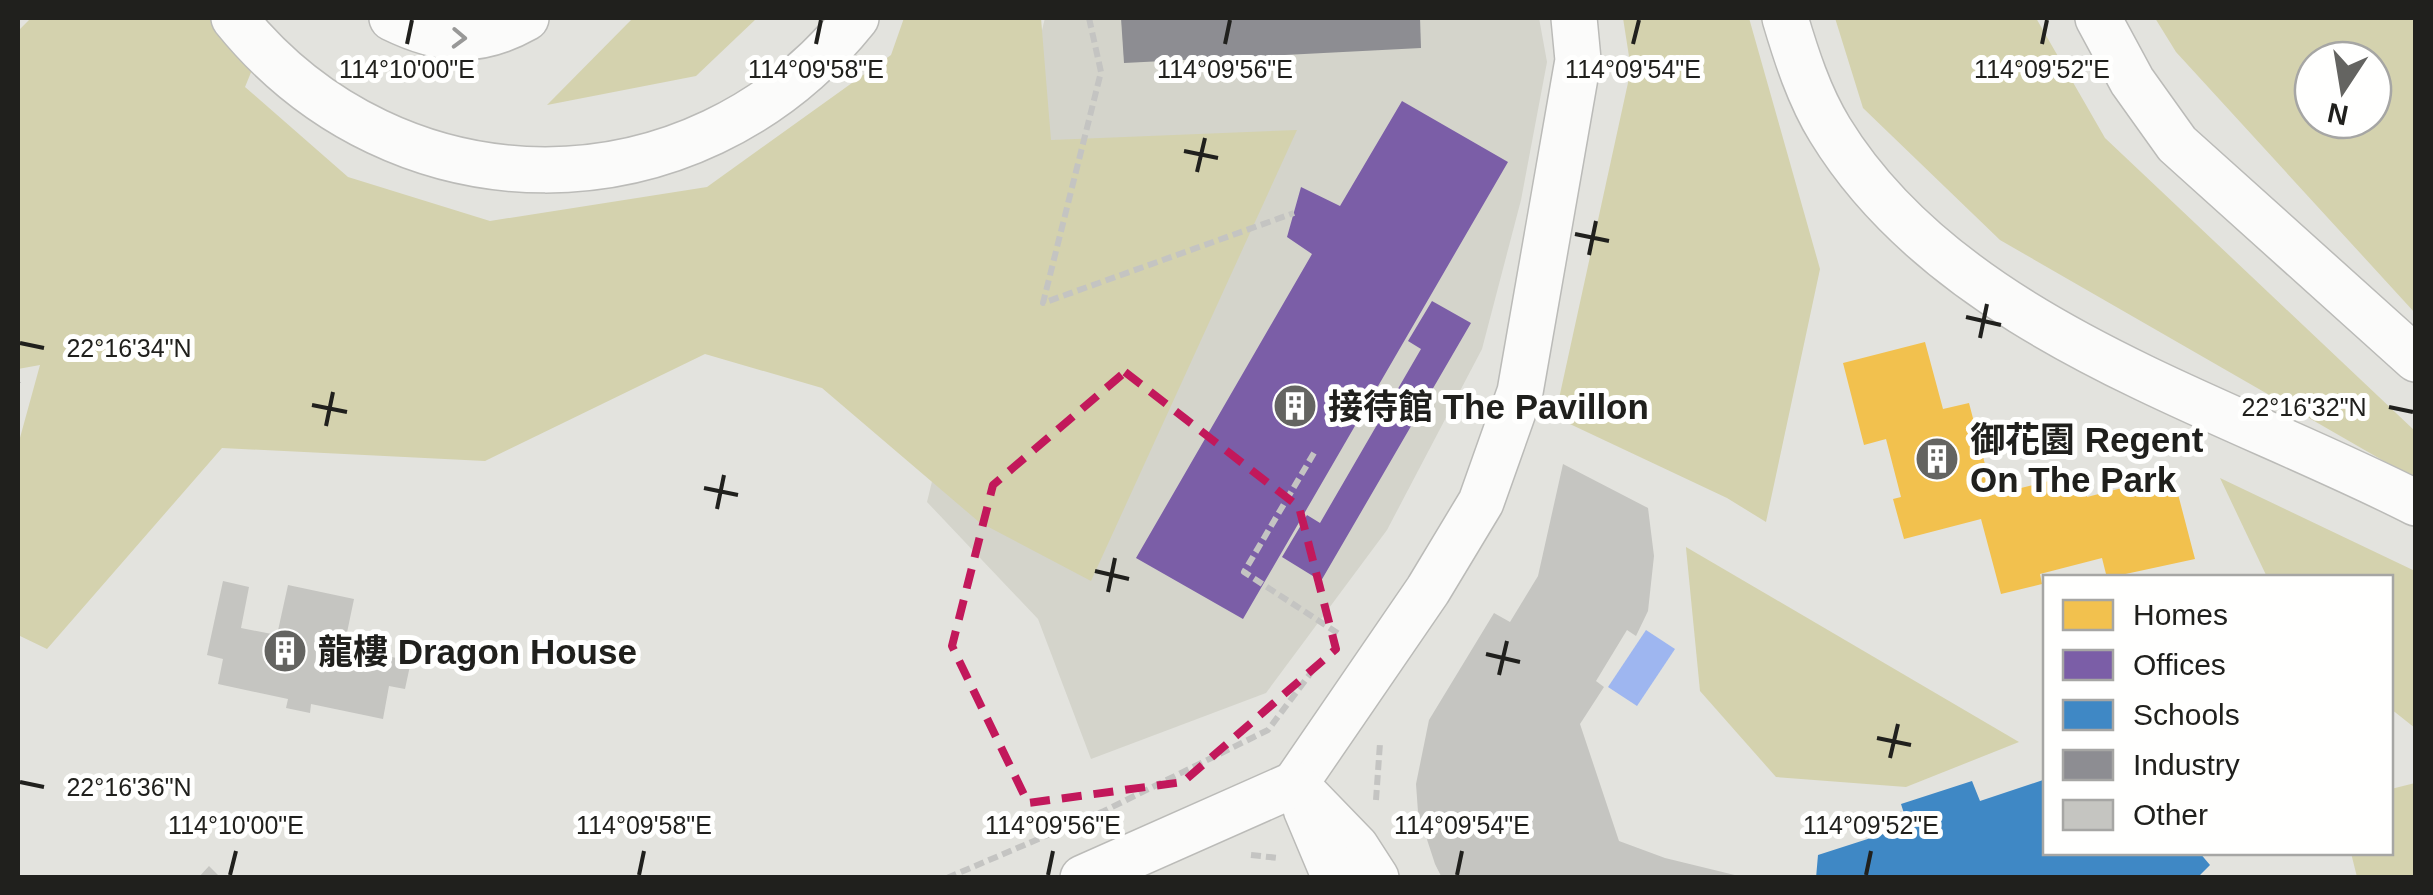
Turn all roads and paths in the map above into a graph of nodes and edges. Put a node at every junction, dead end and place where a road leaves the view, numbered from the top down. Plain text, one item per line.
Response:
1 (234, 18) edge
2 (392, 18) edge
3 (526, 18) edge
4 (856, 18) edge
5 (1089, 18) edge
6 (1574, 18) edge
7 (1785, 18) edge
8 (2098, 18) edge
9 (1294, 213) dead end
10 (2416, 359) edge
11 (1314, 452) dead end
12 (2416, 503) edge
13 (1348, 621) dead end
14 (1339, 634) junction
15 (1327, 650) dead end
16 (1315, 666) dead end
17 (1295, 784) junction
18 (947, 878) edge
19 (1083, 878) edge
20 (1335, 878) edge
21 (1376, 878) edge

1 - 4 street
2 -> 3 street
5 - 9 path
6 - 17 street
7 - 12 street
8 - 10 street
11 - 14 path
13 - 14 path
14 - 15 path
16 - 18 path
17 - 19 street
17 - 20 street
17 - 21 street

